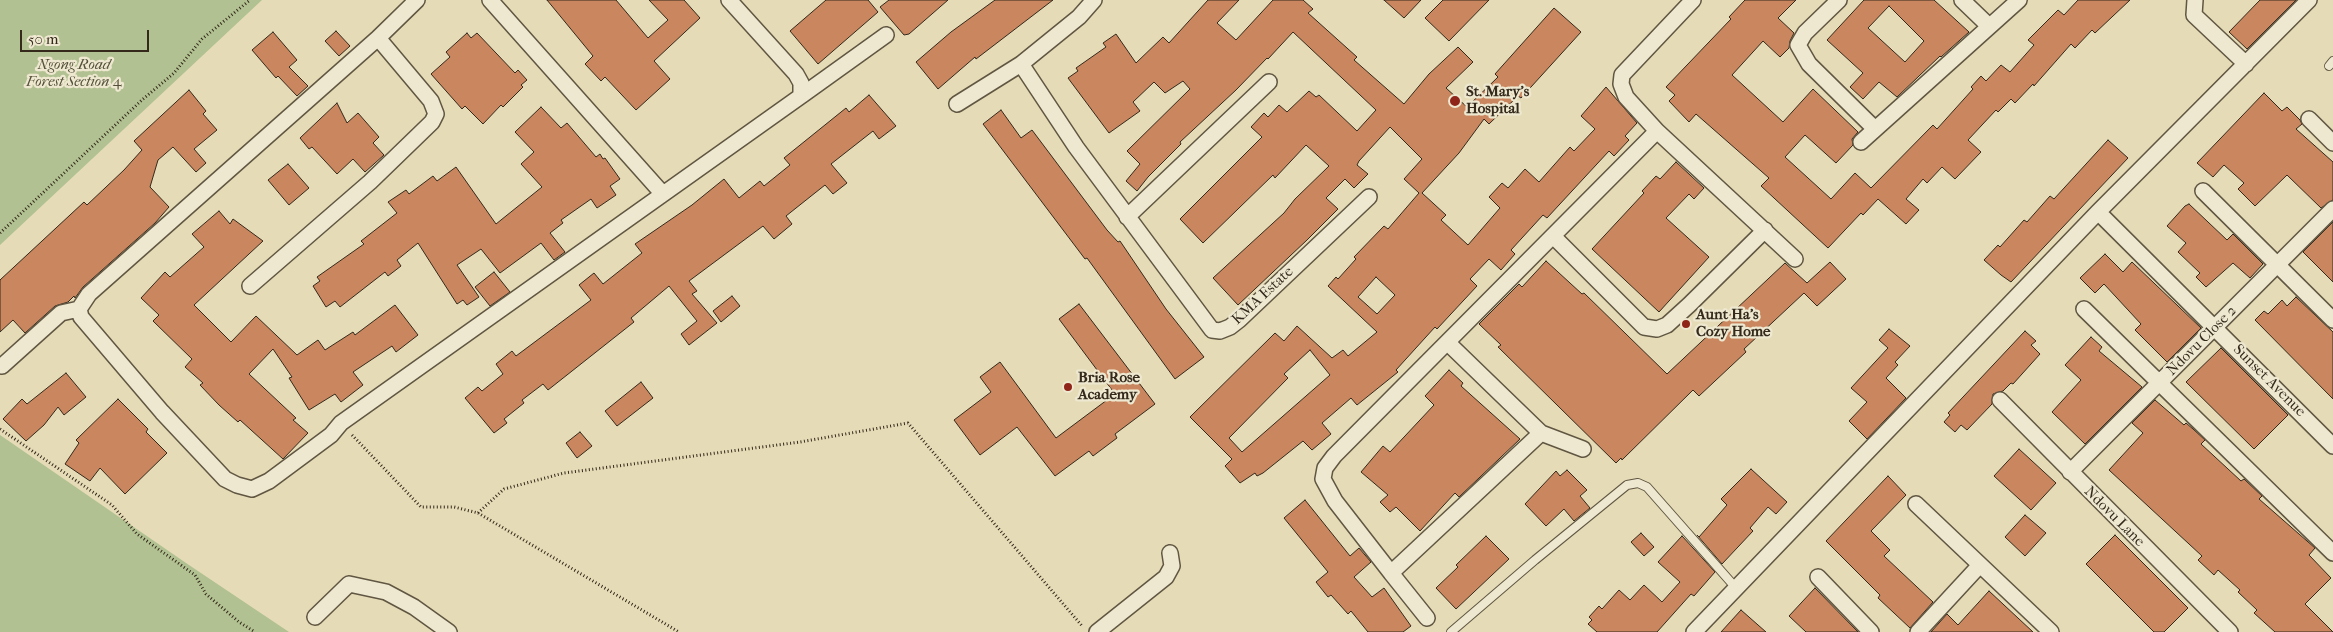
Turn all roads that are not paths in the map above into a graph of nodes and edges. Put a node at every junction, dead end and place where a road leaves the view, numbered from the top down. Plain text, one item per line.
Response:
1 (417, 0) edge
2 (490, 0) edge
3 (729, 0) edge
4 (1094, 0) edge
5 (1693, 0) edge
6 (1839, 0) edge
7 (1962, 0) edge
8 (2019, 0) edge
9 (2196, 0) edge
10 (2309, 0) edge
11 (1989, 26) junction
12 (886, 35) dead end
13 (378, 38) junction
14 (1021, 64) junction
15 (2246, 64) junction
16 (1269, 82) dead end
17 (801, 96) junction
18 (958, 104) dead end
19 (2309, 120) dead end
20 (1874, 128) junction
21 (1657, 131) junction
22 (1861, 142) dead end
23 (2333, 143) edge
24 (2203, 191) dead end
25 (662, 193) junction
26 (1369, 197) dead end
27 (2333, 209) edge
28 (2098, 212) junction
29 (1128, 217) junction
30 (1764, 230) junction
31 (1553, 236) junction
32 (1795, 259) dead end
33 (2277, 265) junction
34 (250, 286) dead end
35 (78, 309) junction
36 (2084, 309) dead end
37 (2333, 320) edge
38 (2215, 327) junction
39 (1448, 344) junction
40 (2, 366) dead end
41 (2158, 384) junction
42 (2000, 400) dead end
43 (1541, 433) junction
44 (2333, 446) edge
45 (1583, 449) dead end
46 (2070, 472) junction
47 (1916, 504) dead end
48 (1170, 553) dead end
49 (2333, 553) edge
50 (1980, 566) junction
51 (1391, 573) junction
52 (1818, 578) dead end
53 (1736, 588) junction
54 (316, 618) dead end
55 (1427, 618) dead end
56 (448, 632) edge
57 (1097, 632) edge
58 (1452, 632) edge
59 (1694, 632) edge
60 (1871, 632) edge
61 (1918, 632) edge
62 (2051, 632) edge
63 (2230, 632) edge

1 - 13 street
2 - 25 street
3 - 17 street
4 - 14 street
5 - 21 street
6 - 20 street
7 - 11 street
8 - 11 street
9 - 15 street
10 - 15 street
11 - 20 street
12 - 17 street
13 - 34 street
13 - 35 street
14 - 18 street
14 - 29 street, KMA Estate
15 - 28 street
16 - 29 street
17 - 25 street
19 - 23 street
20 - 22 street
21 - 30 street
21 - 31 street
24 - 33 street
25 - 35 street
26 - 29 street, KMA Estate
27 - 33 street, Ndovu Close 2
28 - 38 street, Sunset Avenue
28 - 53 street
30 - 31 street
30 - 32 street
31 - 39 street
33 - 37 street
33 - 38 street, Ndovu Close 2
35 - 40 street
36 - 41 street
38 - 41 street, Ndovu Close 2
38 - 44 street, Sunset Avenue
39 - 43 street
39 - 51 street
41 - 46 street, Ndovu Close 2
41 - 49 street
42 - 46 street, Ndovu Lane
43 - 45 street
43 - 51 street
46 - 63 street, Ndovu Lane
47 - 50 street
48 - 57 street
50 - 61 street
50 - 62 street
51 - 55 street
52 - 60 street
53 - 58 lane
53 - 59 street
54 - 56 street

